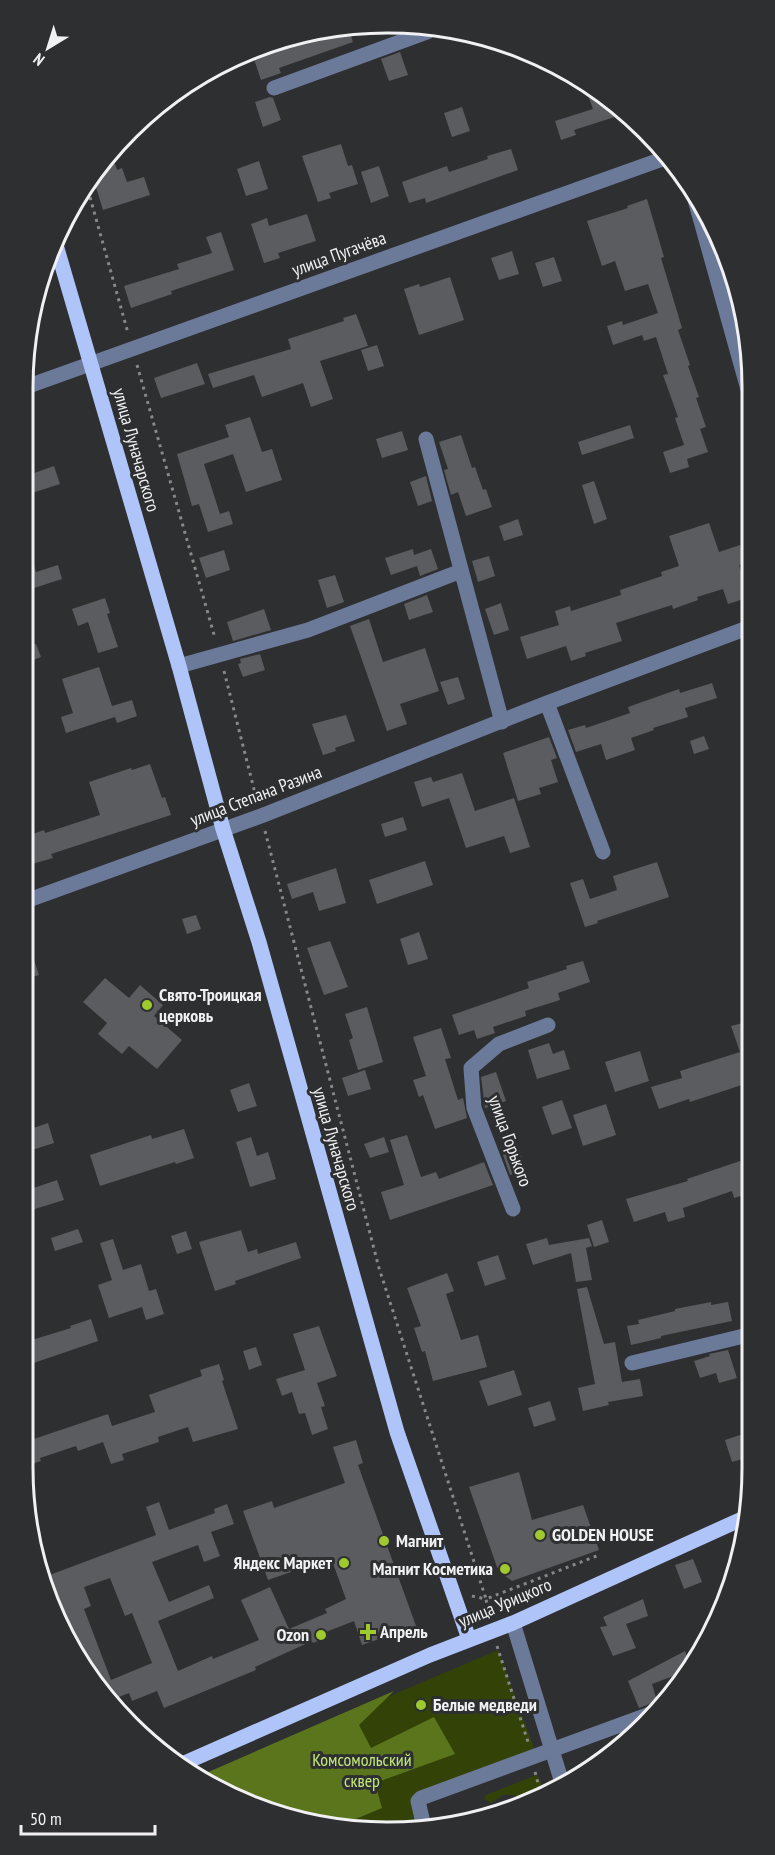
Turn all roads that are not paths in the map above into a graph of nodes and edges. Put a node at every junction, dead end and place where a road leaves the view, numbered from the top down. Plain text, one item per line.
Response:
1 (420, 35) edge
2 (274, 88) dead end
3 (659, 160) edge
4 (702, 226) edge
5 (59, 254) edge
6 (741, 360) edge
7 (91, 364) junction
8 (33, 384) edge
9 (426, 439) dead end
10 (460, 571) junction
11 (742, 630) edge
12 (179, 666) junction
13 (547, 703) junction
14 (502, 722) junction
15 (223, 829) junction
16 (603, 852) dead end
17 (33, 898) edge
18 (548, 1025) dead end
19 (513, 1209) dead end
20 (742, 1336) edge
21 (632, 1363) dead end
22 (738, 1521) edge
23 (513, 1623) junction
24 (469, 1639) junction
25 (637, 1719) edge
26 (552, 1751) junction
27 (189, 1761) edge
28 (560, 1777) edge
29 (422, 1820) edge

1 - 2 street
3 - 7 street, улица Пугачёва
4 - 6 street
5 - 7 main road, улица Луначарского
7 - 8 street, улица Пугачёва
7 - 12 main road, улица Луначарского
9 - 10 street
10 - 12 street
10 - 14 street
11 - 13 street, улица Степана Разина
12 - 15 main road, улица Луначарского
13 - 14 street, улица Степана Разина
13 - 16 street
14 - 15 street, улица Степана Разина
15 - 17 street, улица Степана Разина
15 - 24 main road, улица Луначарского
18 - 19 street, улица Горького
20 - 21 street
22 - 23 main road, улица Урицкого
23 - 24 main road, улица Урицкого
23 - 26 street
24 - 27 main road, улица Урицкого
25 - 26 street
26 - 28 street
26 - 29 street

